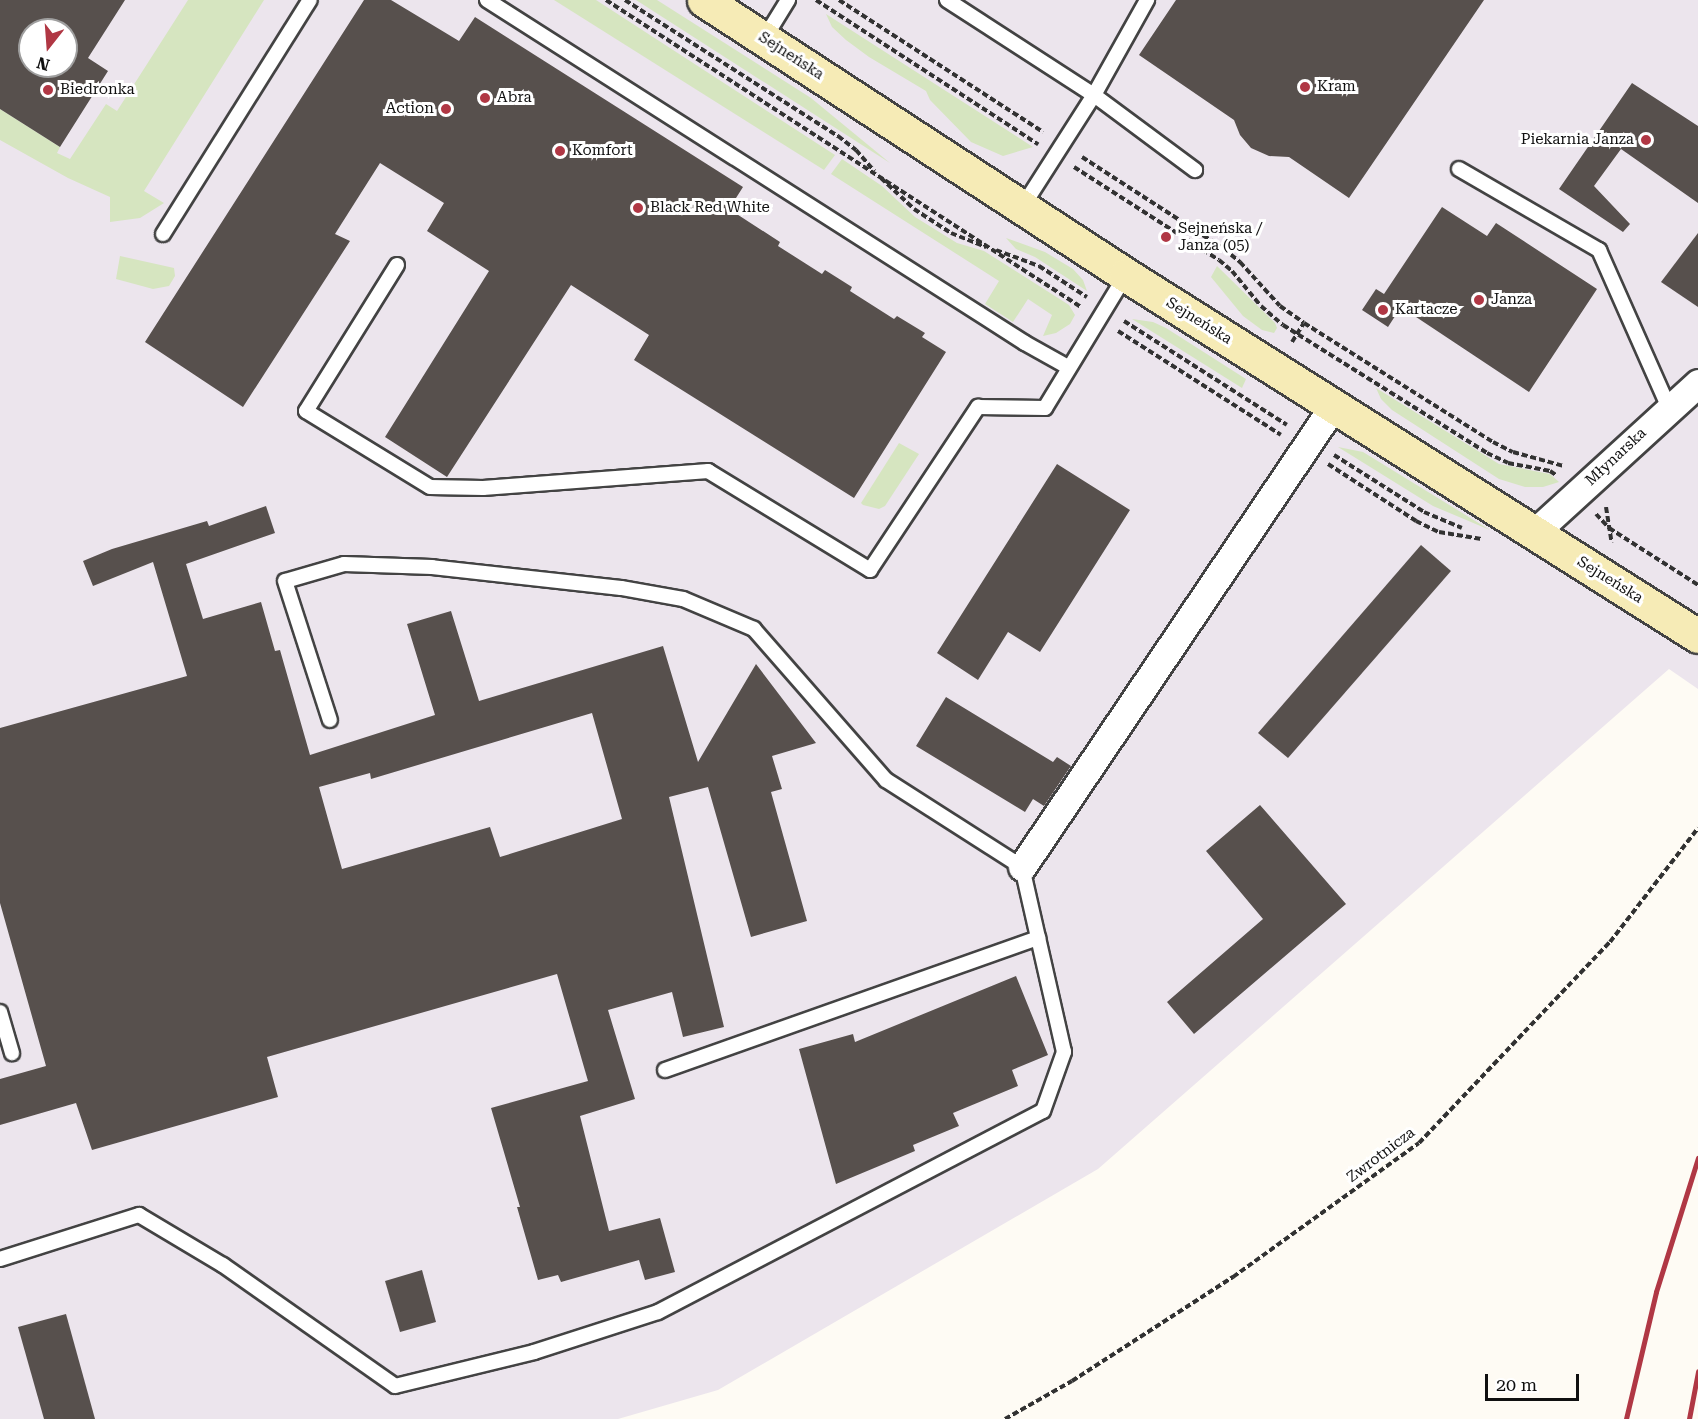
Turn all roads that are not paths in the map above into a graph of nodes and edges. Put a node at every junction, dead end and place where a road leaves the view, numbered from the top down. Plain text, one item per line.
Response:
1 (310, 0) edge
2 (487, 0) edge
3 (704, 0) edge
4 (788, 0) edge
5 (947, 0) edge
6 (1147, 0) edge
7 (764, 39) junction
8 (1094, 95) junction
9 (1459, 169) dead end
10 (1195, 170) dead end
11 (1023, 206) junction
12 (164, 234) dead end
13 (397, 266) dead end
14 (1126, 275) junction
15 (1068, 367) junction
16 (1698, 383) edge
17 (1334, 405) junction
18 (1669, 408) junction
19 (1535, 532) junction
20 (1698, 636) edge
21 (330, 720) dead end
22 (1022, 867) junction
23 (1038, 939) junction
24 (0, 1012) edge
25 (12, 1053) dead end
26 (665, 1070) dead end
27 (0, 1259) edge

1 - 12 lane
2 - 15 lane
3 - 7 street, Sejneńska
4 - 7 lane
5 - 8 lane
6 - 8 lane
7 - 11 street, Sejneńska
8 - 10 lane
8 - 11 lane
9 - 18 lane
11 - 14 street, Sejneńska
13 - 15 lane
14 - 15 lane
14 - 17 street, Sejneńska
16 - 18 street, Młynarska
17 - 19 street, Sejneńska
17 - 22 street
18 - 19 street, Młynarska
19 - 20 street, Sejneńska
21 - 22 lane
22 - 23 lane
23 - 26 lane
23 - 27 lane
24 - 25 lane

